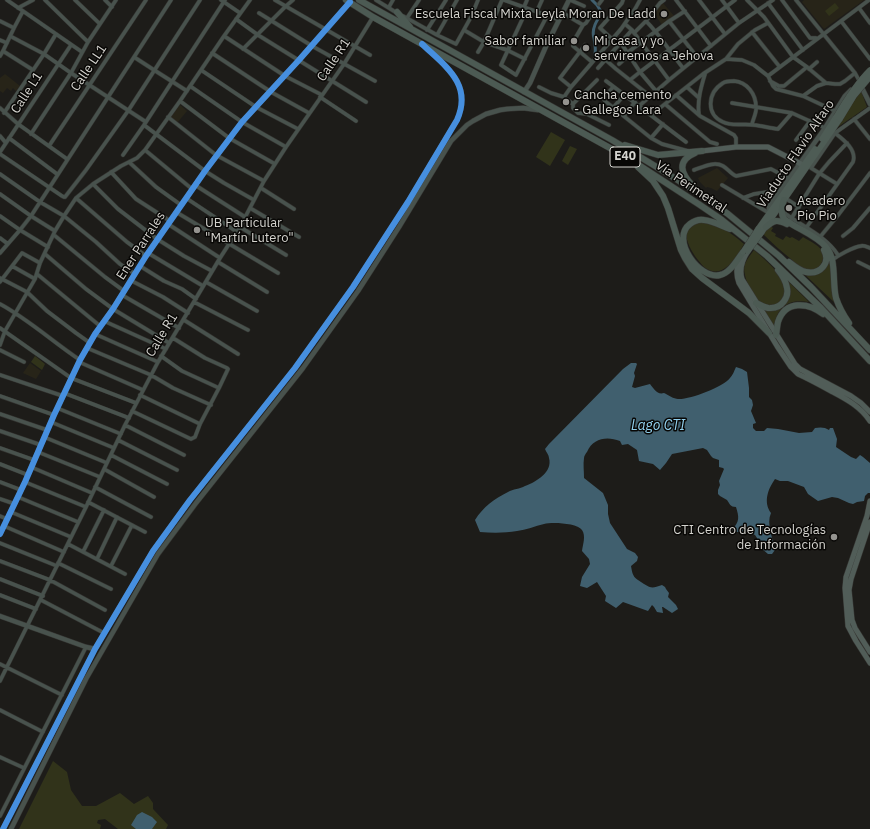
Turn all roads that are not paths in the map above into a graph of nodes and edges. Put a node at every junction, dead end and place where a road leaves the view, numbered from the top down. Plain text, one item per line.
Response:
1 (7, 0) edge
2 (33, 0) edge
3 (45, 0) edge
4 (75, 0) edge
5 (105, 0) edge
6 (116, 0) edge
7 (146, 0) edge
8 (172, 0) edge
9 (200, 0) edge
10 (250, 0) edge
11 (275, 0) edge
12 (293, 0) edge
13 (359, 0) edge
14 (376, 0) edge
15 (393, 0) edge
16 (419, 0) edge
17 (446, 0) edge
18 (457, 0) edge
19 (478, 0) edge
20 (503, 0) edge
21 (527, 0) edge
22 (542, 0) edge
23 (568, 0) edge
24 (602, 0) edge
25 (623, 0) edge
26 (640, 0) edge
27 (664, 0) edge
28 (676, 0) edge
29 (699, 0) edge
30 (722, 0) edge
31 (735, 0) edge
32 (747, 0) edge
33 (773, 0) edge
34 (782, 0) edge
35 (796, 0) edge
36 (869, 0) edge
37 (223, 1) edge
38 (348, 1) edge
39 (509, 1) edge
40 (768, 3) junction
41 (599, 4) dead end
42 (286, 6) junction
43 (584, 6) dead end
44 (727, 6) junction
45 (112, 7) junction
46 (389, 7) junction
47 (18, 8) junction
48 (525, 8) junction
49 (859, 8) junction
50 (757, 10) junction
51 (23, 11) junction
52 (685, 11) junction
53 (397, 12) junction
54 (536, 12) junction
55 (240, 13) junction
56 (259, 13) dead end
57 (562, 13) junction
58 (592, 14) dead end
59 (547, 16) junction
60 (373, 17) junction
61 (712, 17) junction
62 (407, 18) junction
63 (236, 19) junction
64 (557, 19) junction
65 (0, 21) edge
66 (271, 21) junction
67 (646, 21) junction
68 (670, 21) junction
69 (841, 21) junction
70 (739, 23) junction
71 (768, 23) junction
72 (870, 23) edge
73 (100, 24) junction
74 (625, 24) junction
75 (583, 25) junction
76 (14, 28) junction
77 (698, 28) junction
78 (327, 30) junction
79 (412, 30) junction
80 (427, 30) junction
81 (464, 30) junction
82 (656, 31) junction
83 (633, 32) junction
84 (752, 32) junction
85 (56, 34) junction
86 (725, 34) junction
87 (823, 34) junction
88 (258, 35) junction
89 (437, 35) junction
90 (10, 36) junction
91 (224, 36) junction
92 (612, 38) junction
93 (816, 38) junction
94 (0, 40) edge
95 (683, 40) junction
96 (88, 42) junction
97 (484, 42) junction
98 (641, 42) junction
99 (7, 43) junction
100 (620, 43) junction
101 (422, 44) junction
102 (547, 44) junction
103 (70, 45) junction
104 (586, 45) dead end
105 (312, 46) junction
106 (711, 46) junction
107 (355, 47) junction
108 (243, 49) junction
109 (507, 50) junction
110 (669, 50) junction
111 (803, 50) junction
112 (3, 51) junction
113 (580, 51) junction
114 (82, 52) junction
115 (478, 52) dead end
116 (212, 53) junction
117 (44, 54) junction
118 (599, 54) junction
119 (628, 54) junction
120 (370, 55) dead end
121 (0, 56) edge
122 (134, 57) junction
123 (697, 57) junction
124 (793, 58) junction
125 (525, 59) junction
126 (726, 59) junction
127 (870, 59) edge
128 (299, 60) junction
129 (605, 60) junction
130 (655, 61) junction
131 (592, 62) junction
132 (817, 62) dead end
133 (58, 64) junction
134 (344, 64) junction
135 (620, 64) dead end
136 (779, 66) junction
137 (598, 68) dead end
138 (683, 68) junction
139 (808, 68) junction
140 (33, 70) junction
141 (154, 70) junction
142 (201, 70) junction
143 (870, 71) edge
144 (640, 72) junction
145 (71, 73) junction
146 (706, 73) junction
147 (855, 73) junction
148 (285, 76) junction
149 (768, 76) junction
150 (870, 77) edge
151 (597, 80) dead end
152 (630, 80) junction
153 (669, 80) junction
154 (770, 80) junction
155 (332, 81) junction
156 (375, 81) dead end
157 (606, 81) dead end
158 (172, 82) junction
159 (860, 82) junction
160 (826, 83) junction
161 (90, 86) junction
162 (190, 86) junction
163 (613, 86) junction
164 (539, 87) dead end
165 (571, 87) junction
166 (687, 87) junction
167 (187, 91) junction
168 (656, 91) junction
169 (271, 92) junction
170 (524, 92) junction
171 (624, 94) junction
172 (321, 96) junction
173 (650, 96) junction
174 (676, 96) junction
175 (803, 96) junction
176 (564, 97) junction
177 (108, 98) junction
178 (699, 98) junction
179 (180, 101) junction
180 (366, 102) dead end
181 (635, 102) junction
182 (732, 103) dead end
183 (573, 104) junction
184 (665, 104) junction
185 (870, 104) edge
186 (639, 106) junction
187 (256, 107) junction
188 (757, 107) junction
189 (0, 108) edge
190 (613, 108) junction
191 (870, 108) edge
192 (128, 110) junction
193 (4, 113) junction
194 (309, 113) junction
195 (792, 113) junction
196 (549, 114) junction
197 (624, 116) junction
198 (651, 116) junction
199 (700, 116) junction
200 (837, 116) junction
201 (168, 118) junction
202 (854, 119) junction
203 (356, 121) dead end
204 (810, 121) junction
205 (242, 122) junction
206 (18, 124) junction
207 (145, 124) junction
208 (663, 124) junction
209 (752, 124) junction
210 (609, 125) dead end
211 (825, 128) junction
212 (298, 129) junction
213 (836, 133) junction
214 (32, 134) junction
215 (156, 134) junction
216 (0, 136) edge
217 (9, 138) junction
218 (229, 138) junction
219 (650, 138) junction
220 (870, 139) edge
221 (612, 140) junction
222 (796, 140) dead end
223 (686, 142) dead end
224 (6, 143) junction
225 (847, 143) junction
226 (717, 144) dead end
227 (49, 146) junction
228 (286, 147) junction
229 (736, 147) junction
230 (144, 150) junction
231 (702, 151) junction
232 (693, 152) junction
233 (0, 153) edge
234 (123, 155) dead end
235 (216, 155) junction
236 (628, 158) junction
237 (67, 159) junction
238 (129, 162) junction
239 (275, 164) junction
240 (802, 164) junction
241 (811, 168) junction
242 (694, 170) dead end
243 (205, 171) junction
244 (111, 172) junction
245 (870, 173) edge
246 (0, 174) edge
247 (58, 174) junction
248 (819, 174) junction
249 (790, 179) junction
250 (865, 180) junction
251 (264, 182) junction
252 (870, 183) edge
253 (93, 184) junction
254 (837, 184) junction
255 (722, 185) dead end
256 (194, 187) junction
257 (49, 188) junction
258 (261, 188) junction
259 (781, 190) junction
260 (0, 194) edge
261 (76, 198) junction
262 (186, 198) junction
263 (706, 198) junction
264 (743, 198) junction
265 (785, 198) junction
266 (254, 200) junction
267 (40, 202) junction
268 (408, 202) junction
269 (181, 205) junction
270 (413, 205) junction
271 (799, 206) junction
272 (250, 208) junction
273 (870, 208) edge
274 (294, 209) dead end
275 (176, 212) junction
276 (782, 212) junction
277 (768, 214) junction
278 (0, 216) edge
279 (31, 216) junction
280 (64, 216) junction
281 (245, 217) junction
282 (791, 219) junction
283 (169, 223) junction
284 (240, 227) junction
285 (806, 228) junction
286 (20, 230) junction
287 (762, 230) junction
288 (237, 232) junction
289 (736, 232) junction
290 (54, 233) junction
291 (843, 236) dead end
292 (299, 237) dead end
293 (820, 237) junction
294 (0, 238) edge
295 (157, 239) junction
296 (8, 244) junction
297 (229, 245) junction
298 (48, 247) junction
299 (870, 248) edge
300 (745, 252) junction
301 (0, 253) edge
302 (45, 254) junction
303 (147, 254) junction
304 (286, 255) dead end
305 (838, 255) junction
306 (767, 256) junction
307 (779, 256) junction
308 (220, 258) junction
309 (832, 260) junction
310 (218, 262) junction
311 (858, 262) dead end
312 (40, 263) junction
313 (12, 266) junction
314 (140, 266) junction
315 (870, 268) edge
316 (212, 270) junction
317 (37, 274) junction
318 (135, 274) junction
319 (278, 274) dead end
320 (35, 279) junction
321 (1, 280) edge
322 (130, 280) junction
323 (206, 282) junction
324 (203, 286) junction
325 (27, 292) junction
326 (267, 292) dead end
327 (123, 293) junction
328 (195, 300) junction
329 (756, 303) junction
330 (0, 304) edge
331 (113, 309) junction
332 (257, 311) dead end
333 (16, 312) junction
334 (188, 313) junction
335 (184, 320) junction
336 (104, 321) junction
337 (100, 326) junction
338 (840, 327) junction
339 (0, 328) edge
340 (179, 328) junction
341 (248, 330) dead end
342 (5, 331) junction
343 (769, 333) junction
344 (95, 334) junction
345 (173, 338) junction
346 (778, 342) junction
347 (90, 343) junction
348 (169, 343) junction
349 (0, 345) edge
350 (87, 348) junction
351 (869, 348) edge
352 (166, 349) junction
353 (0, 350) edge
354 (238, 354) dead end
355 (161, 356) junction
356 (80, 361) junction
357 (870, 361) edge
358 (24, 362) dead end
359 (158, 362) junction
360 (0, 374) edge
361 (150, 375) junction
362 (71, 378) junction
363 (220, 388) junction
364 (143, 390) junction
365 (837, 391) junction
366 (64, 394) junction
367 (0, 396) edge
368 (140, 396) junction
369 (136, 403) junction
370 (210, 405) junction
371 (57, 408) junction
372 (132, 411) junction
373 (870, 412) edge
374 (0, 414) edge
375 (54, 415) junction
376 (128, 418) junction
377 (870, 421) edge
378 (51, 422) junction
379 (200, 424) junction
380 (125, 425) junction
381 (47, 430) junction
382 (0, 431) edge
383 (121, 434) junction
384 (44, 437) junction
385 (118, 440) junction
386 (41, 445) junction
387 (0, 448) edge
388 (114, 448) junction
389 (38, 452) junction
390 (111, 455) junction
391 (184, 456) dead end
392 (34, 460) junction
393 (107, 463) junction
394 (0, 464) edge
395 (31, 467) junction
396 (104, 469) junction
397 (177, 470) dead end
398 (28, 475) junction
399 (100, 477) junction
400 (0, 482) edge
401 (25, 482) junction
402 (167, 484) dead end
403 (95, 488) junction
404 (21, 490) junction
405 (92, 493) junction
406 (18, 497) junction
407 (154, 497) dead end
408 (0, 499) edge
409 (870, 501) edge
410 (88, 502) junction
411 (14, 504) junction
412 (86, 507) junction
413 (104, 510) junction
414 (11, 512) junction
415 (0, 516) edge
416 (117, 517) junction
417 (151, 517) dead end
418 (7, 519) junction
419 (78, 522) junction
420 (870, 522) edge
421 (132, 525) junction
422 (4, 526) junction
423 (145, 532) dead end
424 (0, 534) edge
425 (71, 537) junction
426 (0, 543) edge
427 (68, 544) junction
428 (64, 552) junction
429 (83, 552) junction
430 (97, 559) junction
431 (0, 561) edge
432 (58, 565) junction
433 (111, 566) junction
434 (124, 574) dead end
435 (0, 579) edge
436 (50, 580) junction
437 (111, 589) dead end
438 (0, 595) edge
439 (42, 598) junction
440 (36, 609) junction
441 (105, 610) dead end
442 (0, 616) edge
443 (28, 626) junction
444 (104, 633) junction
445 (86, 647) junction
446 (95, 649) junction
447 (870, 652) edge
448 (870, 663) edge
449 (0, 664) edge
450 (7, 668) junction
451 (0, 681) edge
452 (62, 695) junction
453 (0, 710) edge
454 (43, 732) junction
455 (0, 757) edge
456 (24, 768) junction
457 (0, 816) edge
458 (3, 829) edge
459 (11, 829) edge

1 - 47 street
2 - 47 street
3 - 96 street
4 - 73 street
5 - 45 street
6 - 45 street
7 - 161 street, Calle LL1
8 - 122 street
9 - 141 street
10 - 55 street
11 - 42 street
12 - 42 street
13 - 79 highway, Vía Perimetral / E40
14 - 46 street
15 - 46 street
16 - 62 street
17 - 80 street
18 - 89 street
19 - 81 street
20 - 39 street
20 - 97 street
21 - 48 street
22 - 54 street
23 - 43 street
23 - 57 street
23 - 64 street
24 - 41 street
25 - 92 street
26 - 74 street
27 - 67 street
28 - 52 street
29 - 61 street
30 - 44 street
31 - 44 street
32 - 50 street
33 - 40 street
34 - 93 street
35 - 87 street
36 - 49 street
37 - 55 street
37 - 158 street
38 - 60 highway, Vía Perimetral / E40
38 - 78 street, Ener Parrales
39 - 48 street
40 - 50 street
40 - 111 street
42 - 66 street
42 - 78 street
44 - 61 street
44 - 70 street
45 - 73 street
46 - 53 street
47 - 51 street
48 - 54 street
48 - 109 street
49 - 69 street
49 - 72 street
50 - 70 street
50 - 71 street
51 - 76 street
51 - 85 street
52 - 68 street
52 - 77 street
53 - 62 street
53 - 79 highway
54 - 59 street
55 - 63 street
56 - 66 street
57 - 75 street
57 - 102 street
58 - 75 street
59 - 64 street
59 - 125 street
60 - 101 highway, Vía Perimetral / E40
60 - 107 street, Calle R1
61 - 77 street
61 - 86 street
62 - 80 street
63 - 88 street
63 - 91 street
64 - 102 street
65 - 76 street
66 - 88 street
66 - 105 street
67 - 82 street
67 - 83 street
68 - 82 street
68 - 95 street
69 - 87 street
69 - 127 street
70 - 86 street
71 - 84 street
71 - 124 street
73 - 96 street
74 - 83 street
74 - 92 street
75 - 113 street
76 - 90 street
77 - 95 street
77 - 106 street
78 - 105 street, Ener Parrales
78 - 107 street
79 - 170 highway, Vía Perimetral / E40
80 - 89 street
81 - 89 street
81 - 97 street
82 - 98 street
82 - 110 street
83 - 98 street
83 - 100 street
84 - 126 street
84 - 136 street
85 - 103 street
85 - 117 street
86 - 106 street
87 - 93 street
87 - 147 street
88 - 108 street
88 - 128 street
90 - 99 street
90 - 117 street
91 - 108 street
91 - 116 street
92 - 118 street
93 - 111 street
94 - 99 street
95 - 110 street
95 - 123 street
96 - 114 street
97 - 109 street
97 - 115 street
98 - 119 street
98 - 130 street
99 - 112 street
100 - 119 street
100 - 129 street
101 - 196 highway, Vía Perimetral / E40
101 - 268 street
102 - 170 street
103 - 114 street
103 - 133 street, Calle L1
104 - 113 street
105 - 128 street, Ener Parrales
105 - 134 street
106 - 123 street
107 - 120 street
107 - 134 street, Calle R1
108 - 148 street
109 - 125 street
109 - 125 street
110 - 130 street
110 - 138 street
111 - 124 street
112 - 121 street
112 - 140 street
113 - 131 street
113 - 165 street
114 - 145 street
116 - 142 street
116 - 169 street
117 - 133 street
117 - 140 street
118 - 129 street
118 - 131 street
119 - 135 street
119 - 144 street
122 - 141 street
122 - 177 street
123 - 138 street
124 - 136 street
124 - 139 street
126 - 146 street
126 - 149 street
128 - 148 street, Ener Parrales
128 - 155 street
129 - 137 street
129 - 152 street
130 - 144 street
130 - 153 street
131 - 165 street
132 - 139 street
133 - 145 street
133 - 206 street, Calle L1
134 - 155 street, Calle R1
134 - 156 street
136 - 149 street
138 - 153 street
139 - 154 street
139 - 160 street
140 - 193 street
141 - 158 street
141 - 192 street
142 - 162 street
142 - 187 street
143 - 159 street
143 - 200 main road, Viaducto Flavio Alfaro, bridge
144 - 152 street
144 - 168 street
145 - 161 street
145 - 214 street
146 - 166 street
146 - 178 street
147 - 159 street
147 - 160 street
148 - 169 street, Ener Parrales
148 - 172 street
149 - 154 street
150 - 200 main road, Viaducto Flavio Alfaro, bridge
151 - 183 street
152 - 173 street
153 - 168 street
154 - 175 street
155 - 172 street, Calle R1
155 - 180 street
157 - 163 street
158 - 167 street
158 - 207 street
159 - 185 street
159 - 200 street
160 - 175 street
161 - 177 street
161 - 227 street, Calle LL1
162 - 167 street
162 - 205 street
163 - 171 street
163 - 190 street
164 - 176 street
165 - 176 street
166 - 174 street
166 - 178 street
167 - 179 street
168 - 173 street
169 - 187 street, Ener Parrales
169 - 194 street
170 - 221 highway, Vía Perimetral / E40
171 - 181 street
171 - 190 street
172 - 194 street, Calle R1
172 - 203 street
173 - 186 street
174 - 184 street
174 - 199 street
175 - 200 street
176 - 183 street
177 - 192 street
177 - 237 street
178 - 199 street
179 - 201 street
179 - 218 street
181 - 186 street
181 - 197 street
182 - 188 street
183 - 210 street
184 - 198 street
184 - 226 street
186 - 198 street
187 - 205 street, Ener Parrales
187 - 212 street
188 - 195 street
188 - 209 street
188 - 209 street
189 - 193 street
190 - 197 street
191 - 202 street
192 - 207 street
192 - 257 street
193 - 206 street
194 - 212 street, Calle R1
195 - 204 street
195 - 209 street
196 - 236 highway, Vía Perimetral / E40
196 - 270 street
197 - 219 street
198 - 208 street
199 - 229 street
200 - 211 street
200 - 240 main road, Viaducto Flavio Alfaro
200 - 265 main road, Viaducto Flavio Alfaro
201 - 215 street
201 - 235 street
202 - 213 street
202 - 220 street
204 - 211 street
204 - 222 street
205 - 218 street, Ener Parrales
205 - 228 street
206 - 214 street
206 - 217 street, Calle L1
207 - 215 street
207 - 234 street
208 - 219 street
208 - 223 street
211 - 240 street
212 - 228 street, Calle R1
213 - 225 street
213 - 241 street
214 - 227 street
215 - 230 street
215 - 243 street
216 - 224 street
217 - 224 street, Calle L1
217 - 247 street
218 - 235 street, Ener Parrales
218 - 239 street
219 - 232 street
221 - 232 highway
221 - 263 highway, Vía Perimetral / E40
224 - 233 street, Calle L1
225 - 248 street
225 - 254 street
227 - 237 street
228 - 239 street, Calle R1
229 - 231 main road
229 - 240 main road
230 - 238 street
230 - 256 street
231 - 232 highway
231 - 263 highway
233 - 257 street
235 - 243 street, Ener Parrales
235 - 251 street
236 - 289 highway, Vía Perimetral / E40
236 - 343 highway
237 - 247 street
238 - 244 street
238 - 269 street
239 - 251 street, Calle R1
240 - 249 street
240 - 277 main road, Viaducto Flavio Alfaro
241 - 248 street
241 - 265 main road
242 - 249 street
243 - 256 street, Ener Parrales
243 - 266 street
244 - 253 street
244 - 283 street
245 - 250 street
246 - 267 street
247 - 257 street
248 - 254 street
248 - 271 street
249 - 259 street
250 - 252 street
250 - 293 street
251 - 258 street, Calle R1
253 - 261 street
253 - 295 street
254 - 285 street
255 - 264 street
256 - 262 street, Ener Parrales
256 - 281 street
257 - 267 street
258 - 266 street, Calle R1
258 - 274 street
259 - 264 street
259 - 277 street
260 - 279 street
261 - 280 street
261 - 303 street
262 - 269 street, Ener Parrales
262 - 288 street
263 - 307 highway, Vía Perimetral / E40
264 - 277 street
265 - 271 street
265 - 276 highway
265 - 287 main road, Viaducto Flavio Alfaro
266 - 272 street, Calle R1
267 - 279 street
267 - 280 street
268 - 270 street
268 - 444 street
269 - 275 street, Ener Parrales
270 - 459 street
271 - 282 street
272 - 281 street, Calle R1
272 - 292 street
273 - 291 street
275 - 283 street, Ener Parrales
275 - 297 street
276 - 282 street
276 - 309 highway
277 - 287 main road, Viaducto Flavio Alfaro
278 - 286 street
279 - 286 street
279 - 290 street
280 - 290 street
280 - 318 street
281 - 284 street, Calle R1
282 - 285 street
283 - 295 street, Ener Parrales
283 - 308 street
284 - 288 street, Calle R1
284 - 304 street
285 - 293 street
286 - 296 street
286 - 298 street
287 - 300 main road, Viaducto Flavio Alfaro, bridge
287 - 307 highway
288 - 297 street, Calle R1
289 - 300 highway
289 - 306 highway, Vía Perimetral / E40
290 - 298 street
290 - 327 street
293 - 305 street
294 - 296 street
295 - 303 street, Ener Parrales
295 - 316 street
296 - 301 street
297 - 308 street, Calle R1
297 - 319 street
298 - 302 street
299 - 305 street
300 - 329 main road
300 - 343 main road
302 - 312 street
302 - 331 street
303 - 314 street, Ener Parrales
303 - 324 street
305 - 309 street
306 - 329 highway
306 - 338 highway, Vía Perimetral / E40
307 - 351 highway, Vía Perimetral / E40
308 - 310 street, Calle R1
309 - 351 highway
310 - 316 street, Calle R1
310 - 326 street
311 - 315 street
312 - 313 street
312 - 317 street
313 - 320 street
313 - 321 street
314 - 318 street, Ener Parrales
314 - 328 street
316 - 323 street, Calle R1
317 - 320 street
317 - 337 street
318 - 322 street, Ener Parrales
320 - 325 street
321 - 325 street
322 - 327 street, Ener Parrales
322 - 334 street
323 - 324 street, Calle R1
323 - 332 street
324 - 328 street, Calle R1
325 - 333 street
325 - 347 street
327 - 331 street, Ener Parrales
327 - 340 street
328 - 334 street, Calle R1
328 - 341 street
329 - 346 main road
330 - 333 street
331 - 336 street, Ener Parrales
331 - 348 street
333 - 342 street
333 - 356 street
334 - 335 street, Calle R1
335 - 340 street, Calle R1
335 - 354 street
336 - 337 street, Ener Parrales
336 - 352 street
337 - 344 street, Ener Parrales
338 - 346 highway
338 - 357 highway, Vía Perimetral / E40
339 - 342 street
340 - 345 street, Calle R1
342 - 349 street
342 - 362 street
343 - 346 main road
344 - 347 street, Ener Parrales
344 - 359 street
345 - 348 street, Calle R1
345 - 363 street
346 - 365 main road
347 - 350 street, Ener Parrales
348 - 352 street, Calle R1
350 - 356 street, Ener Parrales
350 - 361 street
352 - 355 street, Calle R1
353 - 358 street
355 - 359 street, Calle R1
355 - 363 street
356 - 362 street, Ener Parrales
356 - 364 street
359 - 361 street, Calle R1
360 - 366 street
361 - 364 street, Calle R1
361 - 370 street
362 - 366 street, Ener Parrales
362 - 369 street
363 - 370 street
364 - 368 street, Calle R1
365 - 373 main road
365 - 377 main road
366 - 371 street, Ener Parrales
366 - 376 street
367 - 375 street
368 - 369 street, Calle R1
368 - 379 street
369 - 372 street, Calle R1
370 - 379 street
371 - 375 street, Ener Parrales
371 - 383 street
372 - 376 street, Calle R1
372 - 379 street
374 - 381 street
375 - 378 street, Ener Parrales
376 - 380 street, Calle R1
378 - 381 street, Ener Parrales
378 - 388 street
380 - 383 street, Calle R1
380 - 391 street
381 - 384 street, Ener Parrales
382 - 386 street
383 - 385 street, Calle R1
384 - 386 street, Ener Parrales
384 - 393 street
385 - 388 street, Calle R1
385 - 397 street
386 - 389 street, Ener Parrales
387 - 392 street
388 - 390 street, Calle R1
389 - 392 street, Ener Parrales
389 - 399 street
390 - 393 street, Calle R1
390 - 402 street
392 - 395 street, Ener Parrales
393 - 396 street, Calle R1
394 - 398 street
395 - 398 street, Ener Parrales
395 - 405 street
396 - 399 street, Calle R1
396 - 407 street
398 - 401 street, Ener Parrales
399 - 403 street, Calle R1
400 - 404 street
401 - 404 street, Ener Parrales
401 - 412 street
403 - 405 street, Calle R1
403 - 417 street
404 - 406 street, Ener Parrales
405 - 410 street, Calle R1
406 - 411 street, Ener Parrales
406 - 419 street
408 - 411 street
409 - 448 main road
410 - 412 street, Calle R1
410 - 413 street
411 - 414 street, Ener Parrales
412 - 419 street, Calle R1
413 - 416 street
413 - 429 street
414 - 418 street, Ener Parrales
414 - 425 street
415 - 418 street
416 - 421 street
416 - 430 street
418 - 422 street, Ener Parrales
419 - 425 street, Calle R1
420 - 447 main road
421 - 423 street
421 - 433 street
422 - 424 street, Ener Parrales
422 - 428 street
425 - 427 street, Calle R1
426 - 432 street
427 - 428 street, Calle R1
427 - 429 street
428 - 432 street, Calle R1
429 - 430 street
430 - 433 street
431 - 436 street
432 - 436 street, Calle R1
432 - 437 street
433 - 434 street
435 - 439 street
436 - 439 street, Calle R1
436 - 441 street
438 - 440 street
439 - 440 street, Calle R1
439 - 444 street
440 - 443 street, Calle R1
442 - 443 street
443 - 445 street
443 - 450 street, Calle R1
444 - 446 street
445 - 446 street
445 - 452 street
446 - 458 street
449 - 450 street
450 - 451 street, Calle R1
450 - 452 street
452 - 454 street
453 - 454 street
454 - 456 street
455 - 456 street
456 - 457 street

